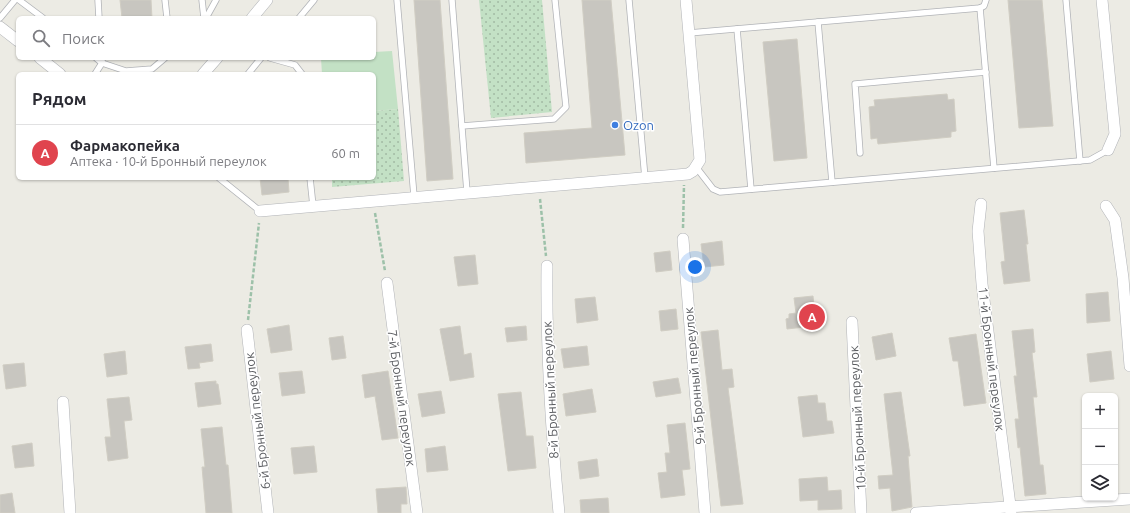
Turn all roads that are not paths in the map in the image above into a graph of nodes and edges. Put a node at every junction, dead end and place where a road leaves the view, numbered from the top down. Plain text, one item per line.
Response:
1 (15, 0) edge
2 (19, 0) edge
3 (98, 0) edge
4 (166, 0) edge
5 (202, 0) edge
6 (216, 0) edge
7 (267, 0) edge
8 (314, 0) edge
9 (397, 0) edge
10 (452, 0) edge
11 (555, 0) edge
12 (629, 0) edge
13 (686, 0) edge
14 (986, 0) edge
15 (1066, 0) edge
16 (1102, 0) edge
17 (980, 8) junction
18 (40, 16) edge
19 (99, 16) edge
20 (167, 16) edge
21 (205, 16) edge
22 (206, 16) edge
23 (254, 16) edge
24 (301, 16) edge
25 (0, 18) edge
26 (818, 22) junction
27 (0, 27) edge
28 (737, 29) junction
29 (689, 33) junction
30 (16, 39) edge
31 (42, 60) edge
32 (102, 60) edge
33 (163, 60) edge
34 (215, 60) edge
35 (259, 60) edge
36 (277, 60) edge
37 (58, 72) edge
38 (96, 72) edge
39 (204, 72) edge
40 (250, 72) edge
41 (300, 72) edge
42 (986, 72) junction
43 (462, 126) junction
44 (1108, 150) joint
45 (860, 153) dead end
46 (1080, 161) junction
47 (696, 167) junction
48 (994, 168) junction
49 (645, 178) junction
50 (221, 180) edge
51 (310, 180) edge
52 (832, 182) junction
53 (751, 190) junction
54 (467, 192) junction
55 (414, 196) junction
56 (981, 204) dead end
57 (313, 206) junction
58 (1106, 206) dead end
59 (260, 211) joint
60 (683, 239) road end
61 (546, 266) road end
62 (387, 283) road end
63 (852, 322) dead end
64 (247, 330) road end
65 (1130, 366) edge
66 (63, 402) dead end
67 (1130, 499) edge
68 (1011, 510) edge
69 (70, 513) edge
70 (268, 513) edge
71 (417, 513) edge
72 (559, 513) edge
73 (705, 513) edge
74 (861, 513) edge
75 (916, 513) edge

1 - 25 lane
2 - 18 lane
3 - 19 lane
4 - 20 lane
5 - 21 lane
6 - 22 lane
7 - 23 street
8 - 24 lane
9 - 55 lane
10 - 43 lane
11 - 43 lane
12 - 49 lane
13 - 29 street
14 - 17 lane
15 - 46 lane
16 - 44 street
17 - 26 lane
17 - 42 lane
26 - 28 lane
26 - 52 lane
27 - 30 street
28 - 29 lane
28 - 53 lane
29 - 47 street
31 - 37 street
32 - 33 lane
32 - 38 lane
34 - 39 street
35 - 40 lane
36 - 41 lane
42 - 45 lane
42 - 48 lane
43 - 54 lane
44 - 46 lane
46 - 48 lane
47 - 49 street
47 - 53 lane
48 - 52 lane
49 - 54 street
50 - 59 lane
51 - 57 lane
52 - 53 lane
54 - 55 street
55 - 57 street
56 - 68 street, 11-й Бронный переулок
57 - 59 street
58 - 65 street
60 - 73 street, 9-й Бронный переулок
61 - 72 street, 8-й Бронный переулок
62 - 71 street, 7-й Бронный переулок
63 - 74 street, 10-й Бронный переулок
64 - 70 street, 6-й Бронный переулок
66 - 69 street
67 - 68 street
68 - 75 street

